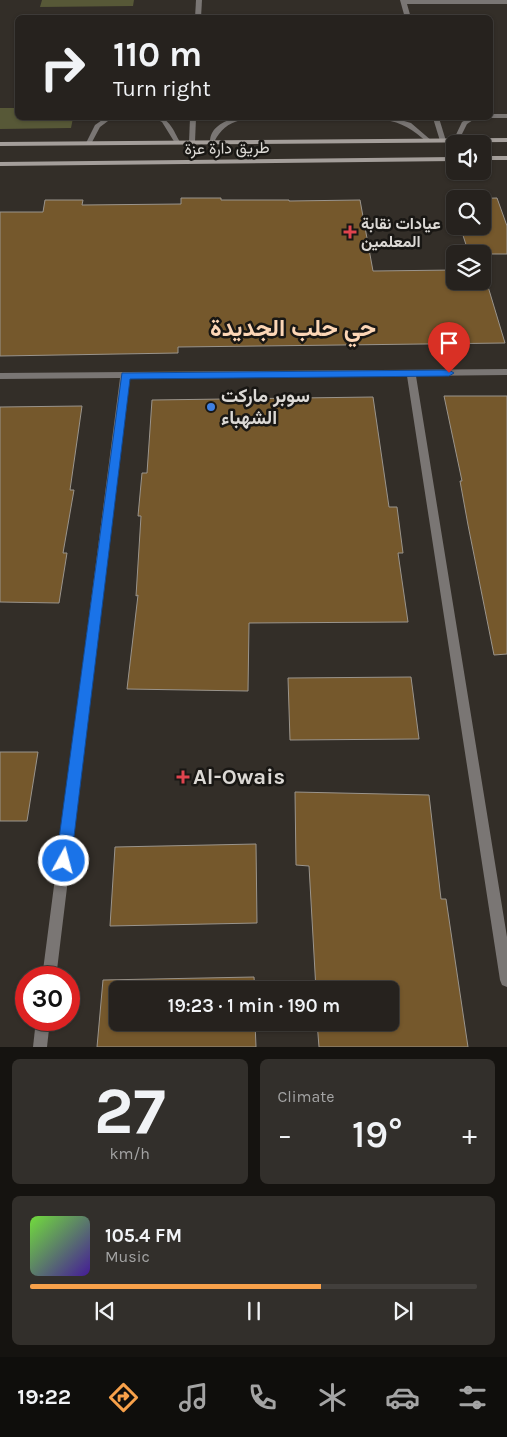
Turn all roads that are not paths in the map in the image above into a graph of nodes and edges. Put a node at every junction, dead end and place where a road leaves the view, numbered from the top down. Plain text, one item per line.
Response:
1 (199, 0) edge
2 (403, 1) edge
3 (507, 2) edge
4 (198, 15) edge
5 (407, 15) edge
6 (493, 116) edge
7 (507, 116) edge
8 (105, 120) edge
9 (162, 120) edge
10 (193, 120) edge
11 (235, 120) edge
12 (395, 120) edge
13 (437, 120) edge
14 (469, 120) edge
15 (459, 135) edge
16 (491, 140) edge
17 (507, 140) edge
18 (212, 141) junction
19 (429, 141) junction
20 (443, 141) joint
21 (177, 142) junction
22 (192, 142) junction
23 (89, 143) junction
24 (0, 144) edge
25 (491, 158) edge
26 (507, 158) edge
27 (446, 159) edge
28 (0, 164) edge
29 (507, 372) edge
30 (411, 374) junction
31 (125, 375) junction
32 (0, 376) edge
33 (51, 966) edge
34 (507, 980) edge
35 (42, 1031) edge
36 (40, 1047) edge

1 - 4 street
2 - 3 street
2 - 5 street
6 - 7 street
8 - 23 street
9 - 21 street
10 - 22 street
11 - 18 street
12 - 19 street
13 - 20 street
14 - 15 street
16 - 17 main road
18 - 19 main road
18 - 22 main road
19 - 20 main road
21 - 22 main road
21 - 23 main road
23 - 24 main road
25 - 26 main road
27 - 28 main road, طريق دارة عزة
29 - 30 street
30 - 31 street
30 - 34 street
31 - 32 street
31 - 33 street
35 - 36 street

